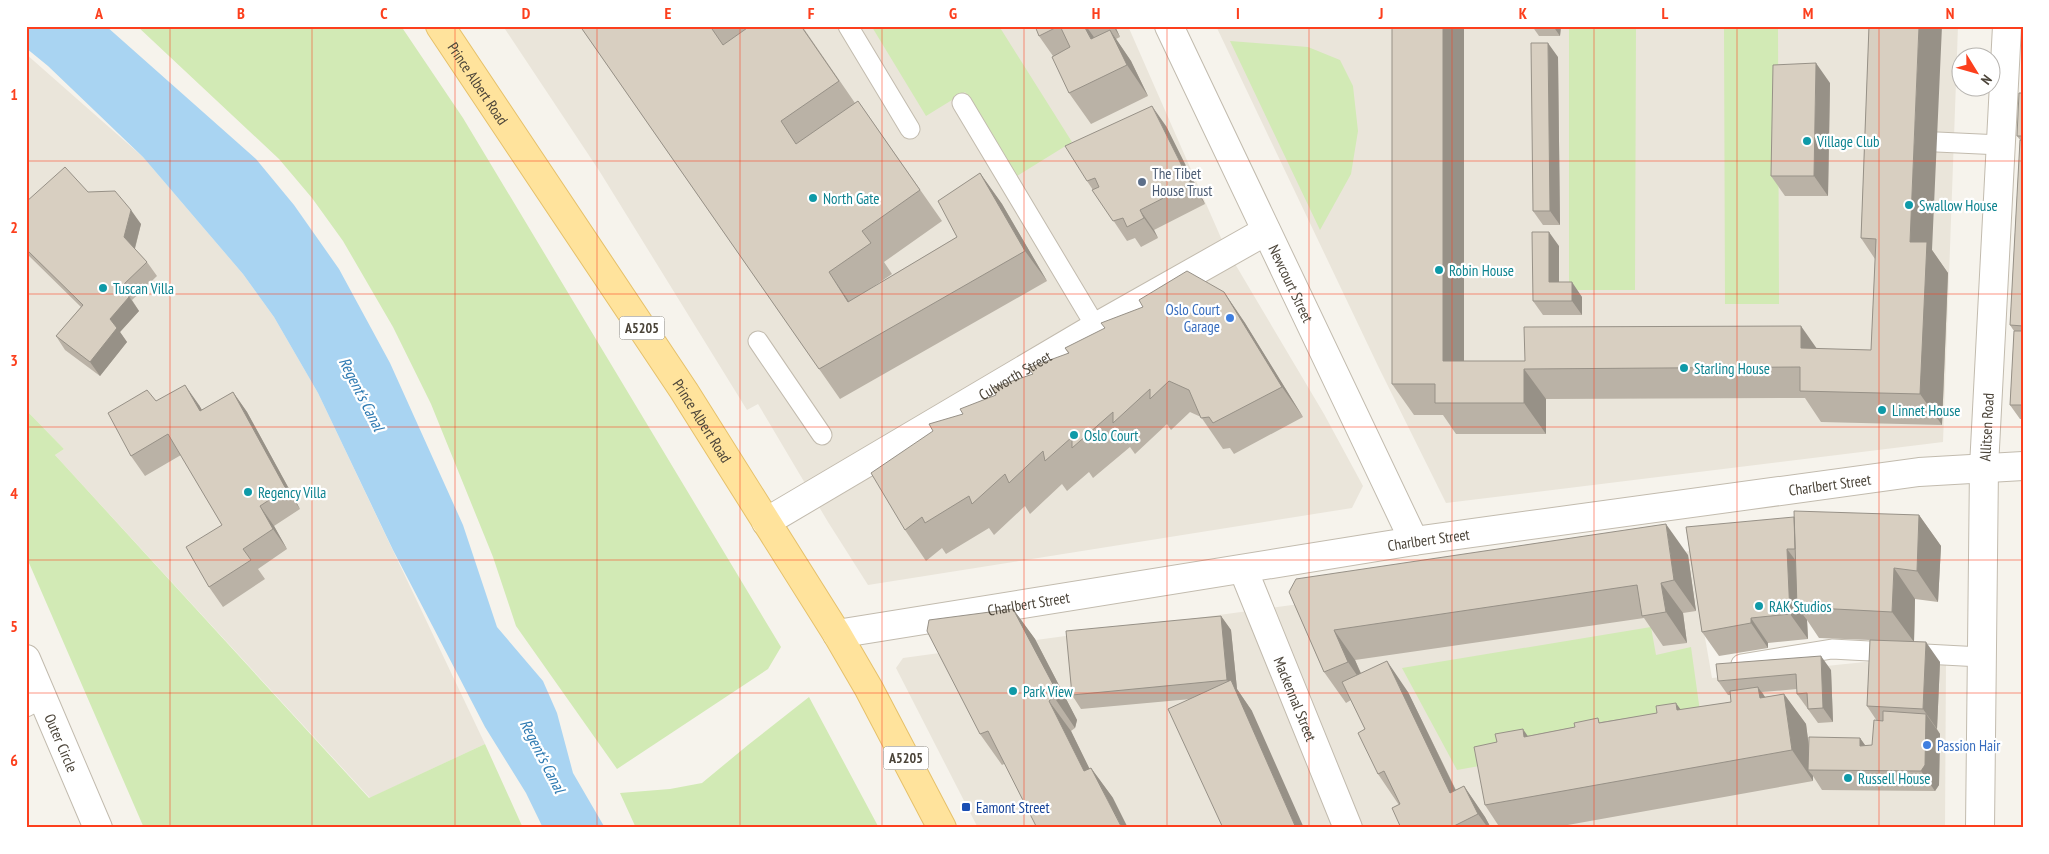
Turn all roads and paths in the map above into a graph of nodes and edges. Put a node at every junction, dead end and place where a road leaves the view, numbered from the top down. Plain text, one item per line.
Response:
1 (440, 26) edge
2 (848, 26) edge
3 (1169, 26) edge
4 (2007, 26) edge
5 (962, 103) dead end
6 (910, 129) dead end
7 (1937, 142) dead end
8 (2001, 145) junction
9 (1266, 231) junction
10 (1096, 327) junction
11 (758, 341) dead end
12 (822, 435) dead end
13 (2023, 466) edge
14 (1984, 467) junction
15 (766, 522) junction
16 (1414, 542) junction
17 (1243, 568) junction
18 (837, 634) junction
19 (1981, 657) junction
20 (26, 659) edge
21 (1728, 666) edge
22 (35, 702) edge
23 (98, 828) edge
24 (942, 828) edge
25 (1348, 828) edge
26 (1980, 828) edge

1 - 15 main road, Prince Albert Road / A5205
2 - 6 lane
3 - 9 street, Newcourt Street
4 - 8 street, Allitsen Road
5 - 10 lane
7 - 8 lane
8 - 14 street, Allitsen Road
9 - 10 street, Culworth Street
9 - 16 street, Newcourt Street
10 - 15 street, Culworth Street
11 - 12 lane
13 - 14 street, Charlbert Street
14 - 16 street, Charlbert Street
14 - 19 street, Allitsen Road
15 - 18 main road, Prince Albert Road / A5205
16 - 17 street, Charlbert Street
17 - 18 street, Charlbert Street
17 - 25 street, Mackennal Street
18 - 24 main road, Prince Albert Road / A5205
19 - 21 lane
19 - 26 street, Allitsen Road
20 - 22 street, Outer Circle
22 - 23 street, Outer Circle

